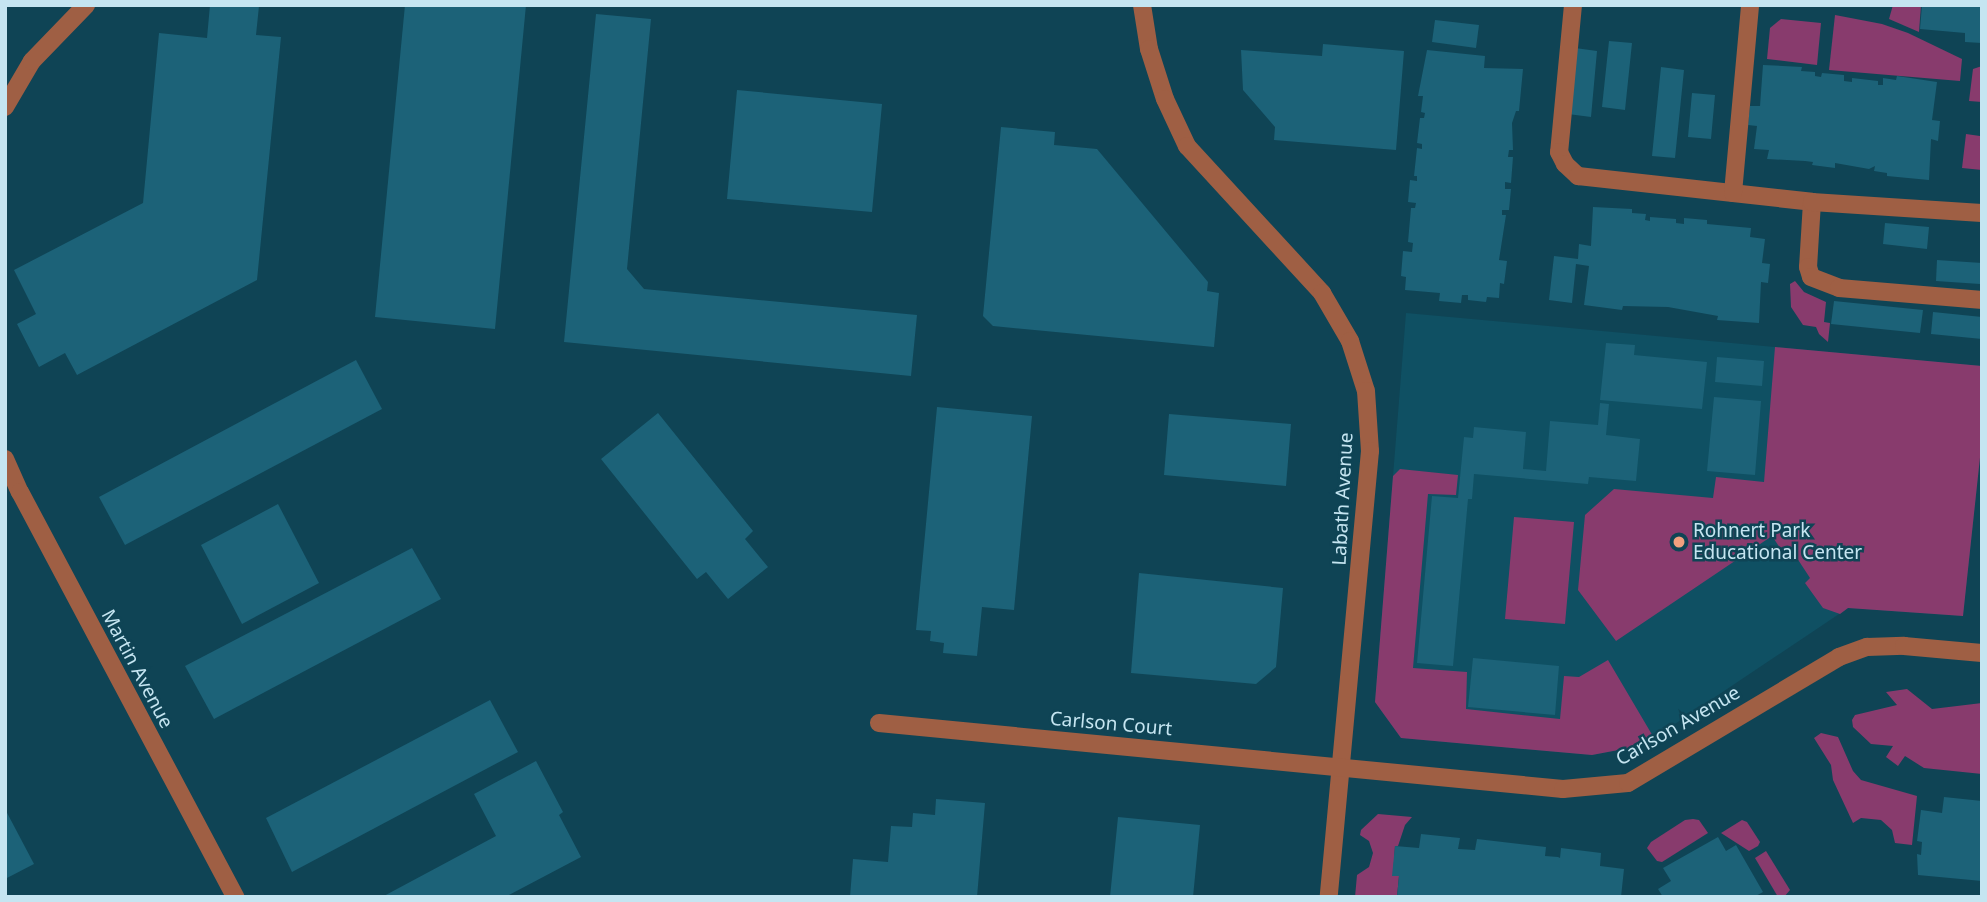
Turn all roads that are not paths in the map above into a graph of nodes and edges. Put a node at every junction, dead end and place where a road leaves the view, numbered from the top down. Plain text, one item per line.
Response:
1 (86, 5) edge
2 (1142, 5) edge
3 (1573, 5) edge
4 (1750, 5) edge
5 (5, 107) edge
6 (1733, 193) junction
7 (1812, 202) junction
8 (1982, 213) edge
9 (1982, 300) edge
10 (5, 459) edge
11 (1982, 653) edge
12 (879, 723) dead end
13 (1340, 766) junction
14 (235, 897) edge
15 (1329, 897) edge

1 - 5 street
2 - 13 street, Labath Avenue
3 - 6 street
4 - 6 street
6 - 7 street
7 - 8 street
7 - 9 street
10 - 14 street, Martin Avenue
11 - 13 street, Carlson Avenue
12 - 13 street, Carlson Court
13 - 15 street, Labath Avenue

